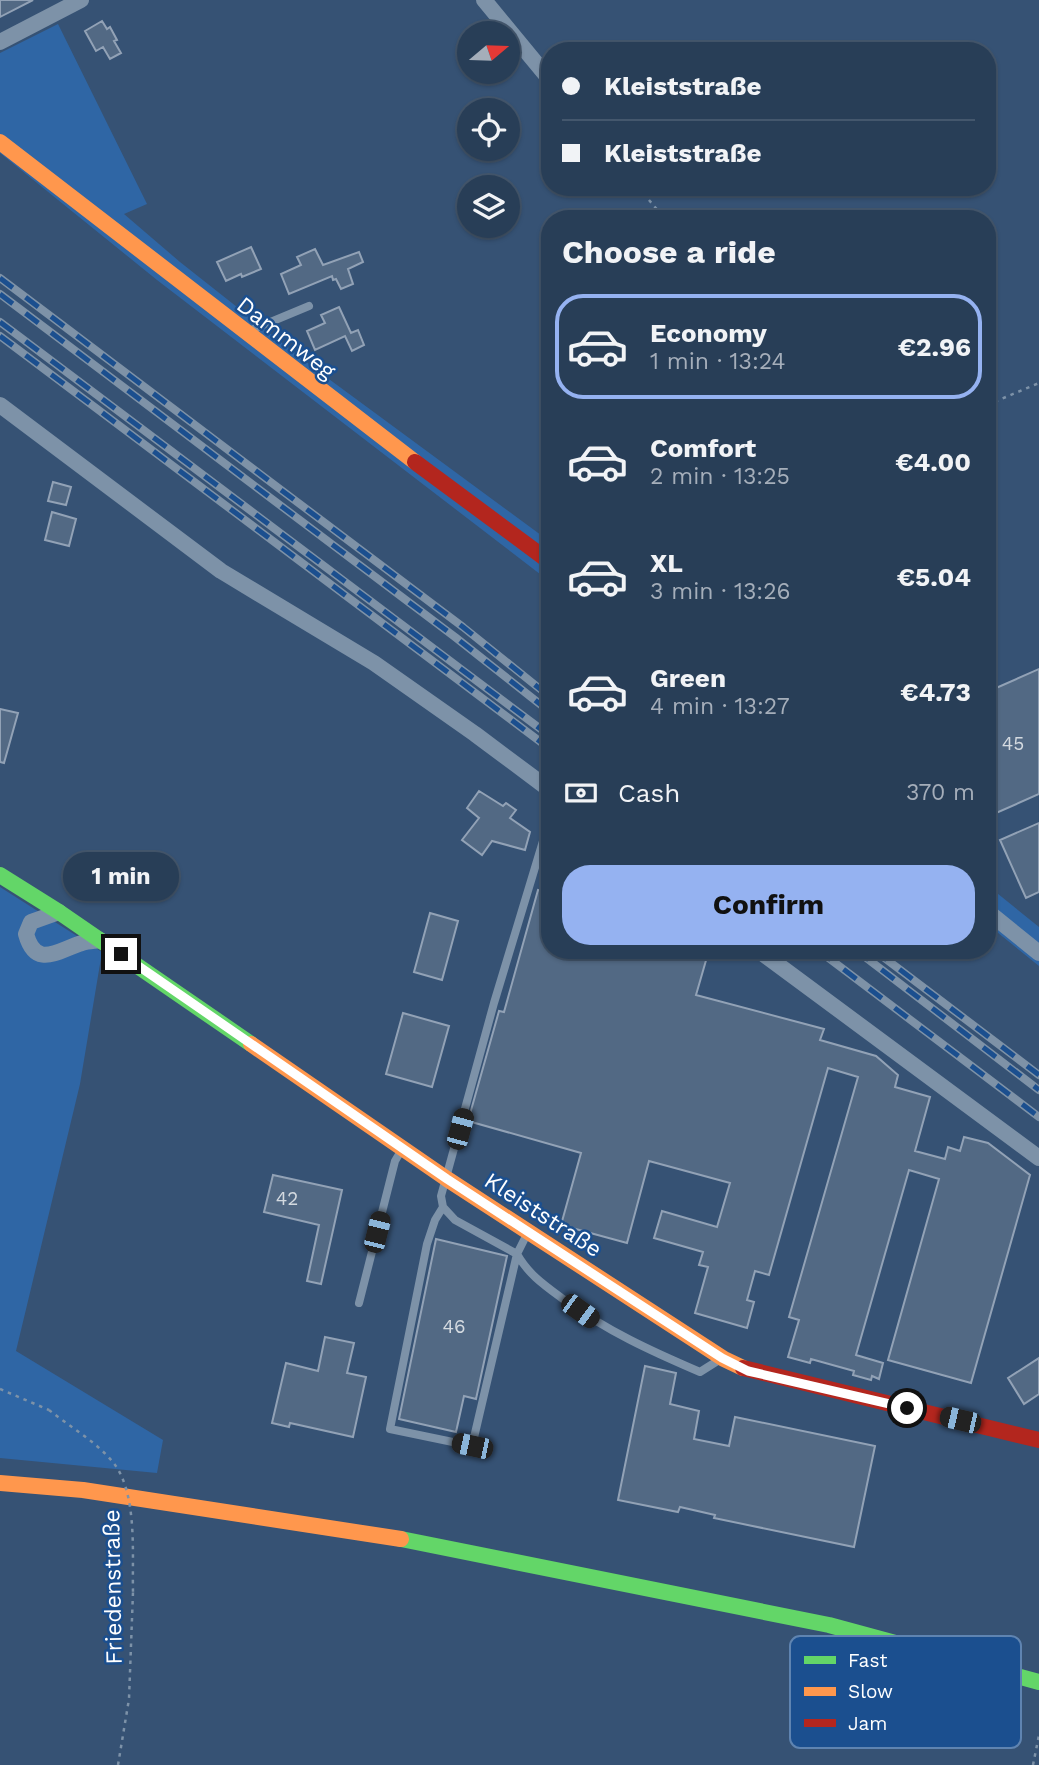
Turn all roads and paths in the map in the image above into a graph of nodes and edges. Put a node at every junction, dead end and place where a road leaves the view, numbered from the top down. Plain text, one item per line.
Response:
1 (81, 0) edge
2 (484, 0) edge
3 (0, 42) edge
4 (541, 69) edge
5 (0, 142) edge
6 (646, 196) edge
7 (657, 210) edge
8 (309, 306) dead end
9 (244, 334) junction
10 (1039, 383) edge
11 (996, 401) edge
12 (0, 404) edge
13 (541, 555) edge
14 (541, 783) edge
15 (541, 848) edge
16 (0, 875) edge
17 (59, 912) junction
18 (996, 918) edge
19 (100, 940) junction
20 (1039, 953) edge
21 (770, 959) edge
22 (402, 1148) junction
23 (1039, 1158) edge
24 (447, 1179) junction
25 (443, 1207) junction
26 (528, 1232) junction
27 (517, 1254) junction
28 (359, 1303) dead end
29 (722, 1358) junction
30 (0, 1389) edge
31 (1039, 1440) edge
32 (0, 1483) edge
33 (870, 1636) edge
34 (1021, 1677) edge
35 (1039, 1682) edge
36 (1039, 1734) edge
37 (118, 1765) edge
38 (1033, 1765) edge

1 - 3 street
2 - 4 street
5 - 9 street, Dammweg
6 - 7 path
8 - 9 lane
9 - 13 street, Dammweg
10 - 11 path
12 - 14 street
15 - 24 lane
16 - 17 street, Kleiststraße
17 - 19 street, Kleiststraße
17 - 19 street
18 - 20 street
19 - 22 street, Kleiststraße
21 - 23 street
22 - 24 street, Kleiststraße
22 - 28 lane
24 - 25 lane
24 - 26 street, Kleiststraße
25 - 27 lane
25 - 27 lane
26 - 27 lane
26 - 29 street, Kleiststraße
27 - 29 lane
29 - 31 street, Kleiststraße
30 - 37 path, Friedenstraße, bridge
32 - 33 street
34 - 35 street
36 - 38 path

